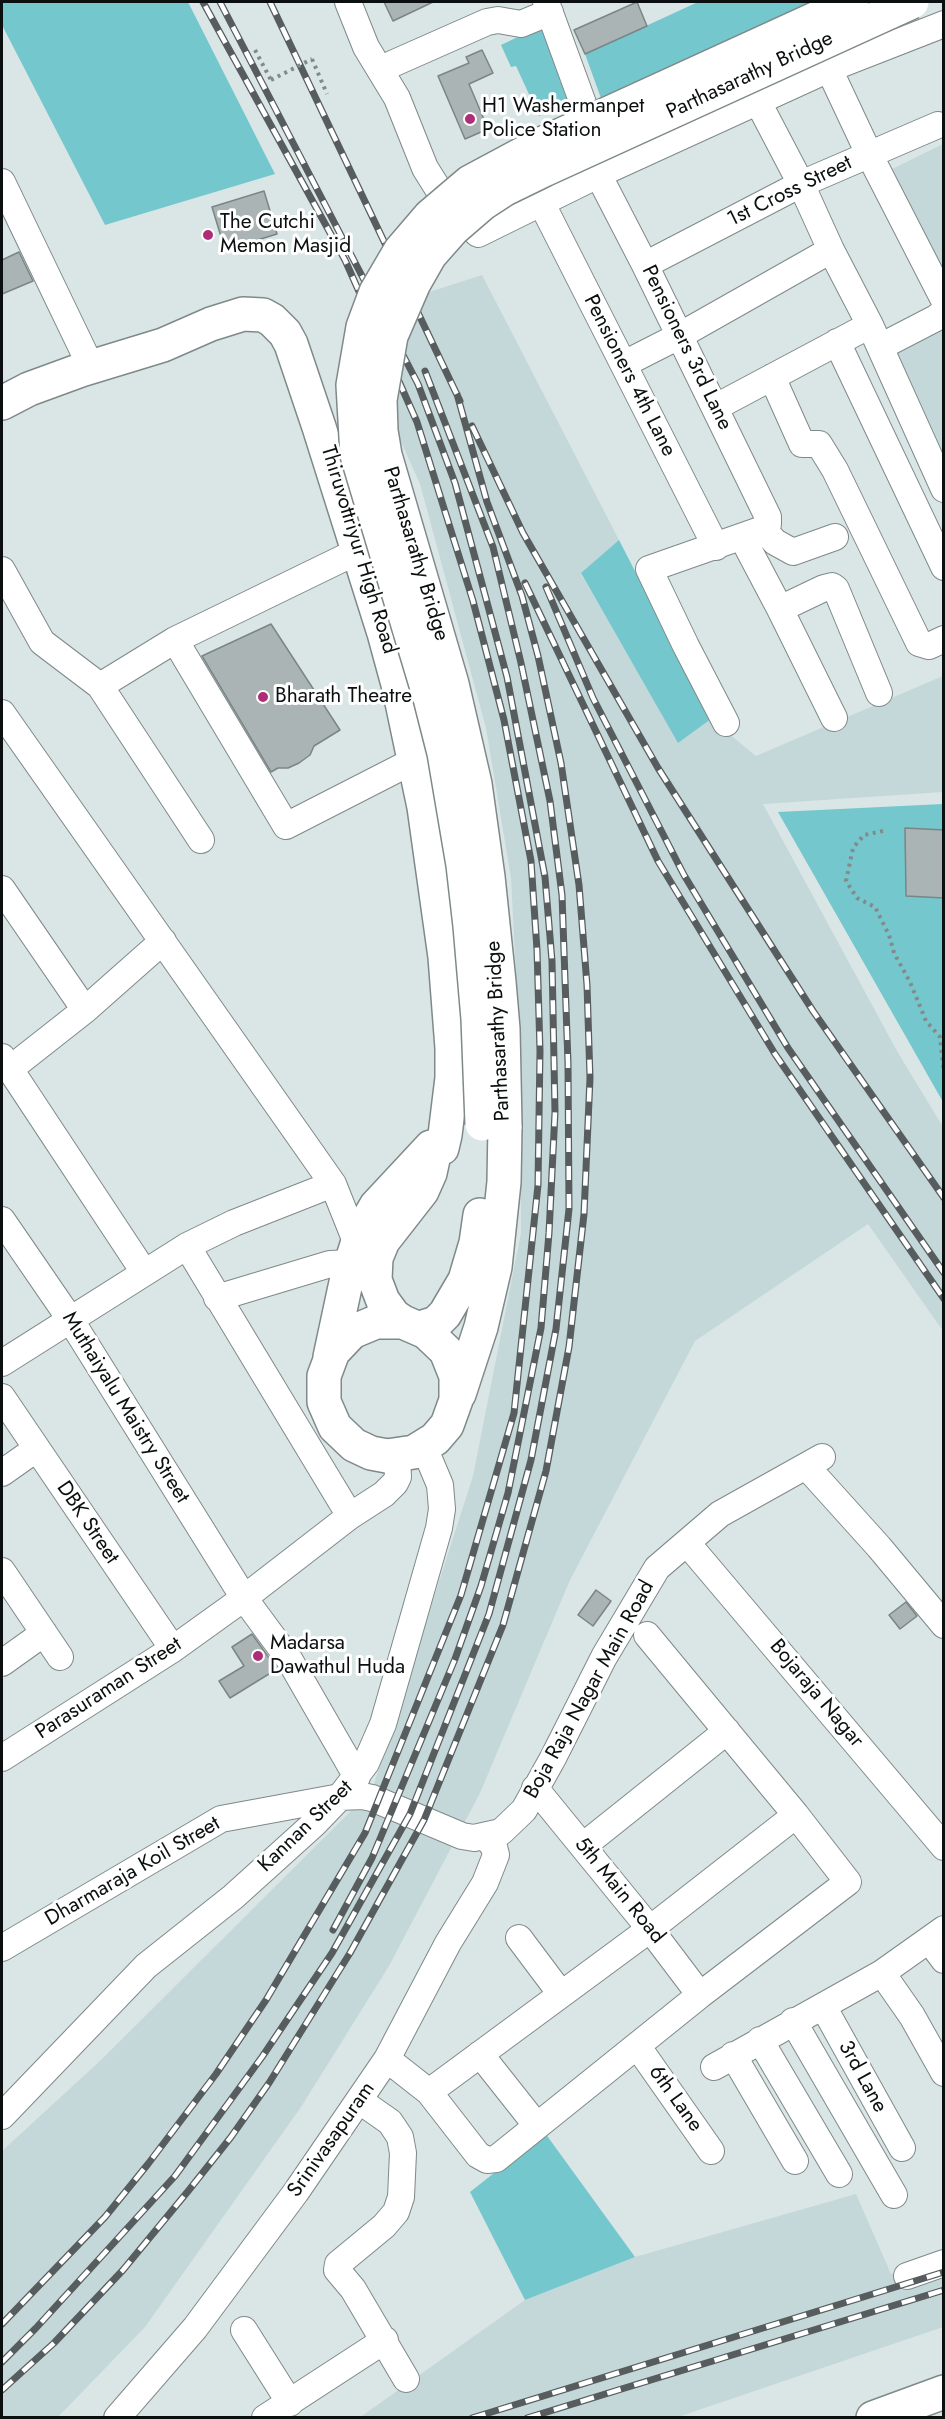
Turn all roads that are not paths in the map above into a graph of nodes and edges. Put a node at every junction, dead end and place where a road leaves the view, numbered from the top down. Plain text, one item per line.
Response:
1 (348, 2) edge
2 (852, 2) edge
3 (912, 2) edge
4 (548, 7) edge
5 (944, 24) edge
6 (392, 64) dead end
7 (829, 69) junction
8 (758, 102) junction
9 (938, 125) dead end
10 (869, 154) junction
11 (603, 173) junction
12 (2, 182) edge
13 (801, 184) junction
14 (542, 204) junction
15 (831, 250) junction
16 (645, 265) junction
17 (944, 300) edge
18 (944, 312) edge
19 (679, 336) junction
20 (875, 336) junction
21 (837, 342) junction
22 (624, 364) junction
23 (91, 367) junction
24 (772, 377) junction
25 (2, 403) edge
26 (716, 407) junction
27 (944, 489) edge
28 (758, 529) junction
29 (835, 537) dead end
30 (716, 547) junction
31 (358, 551) junction
32 (944, 567) edge
33 (2, 570) edge
34 (780, 609) junction
35 (944, 639) edge
36 (175, 640) junction
37 (100, 686) junction
38 (879, 693) dead end
39 (2, 713) edge
40 (834, 718) dead end
41 (726, 723) dead end
42 (415, 760) junction
43 (201, 840) dead end
44 (2, 889) edge
45 (163, 941) junction
46 (85, 1010) junction
47 (6, 1063) edge
48 (494, 1125) junction
49 (442, 1148) junction
50 (333, 1184) junction
51 (2, 1220) edge
52 (187, 1246) junction
53 (354, 1254) junction
54 (144, 1272) junction
55 (217, 1298) junction
56 (70, 1319) junction
57 (412, 1325) junction
58 (329, 1359) junction
59 (2, 1363) edge
60 (2, 1397) edge
61 (456, 1401) junction
62 (36, 1449) junction
63 (411, 1451) junction
64 (2, 1473) edge
65 (350, 1516) junction
66 (687, 1543) junction
67 (2, 1571) edge
68 (244, 1598) junction
69 (944, 1625) edge
70 (44, 1634) junction
71 (646, 1635) dead end
72 (173, 1648) junction
73 (60, 1657) dead end
74 (2, 1663) edge
75 (727, 1731) junction
76 (3, 1756) edge
77 (357, 1777) junction
78 (535, 1788) junction
79 (340, 1797) junction
80 (796, 1815) junction
81 (486, 1837) junction
82 (583, 1846) junction
83 (944, 1847) edge
84 (650, 1929) junction
85 (519, 1938) dead end
86 (939, 1943) edge
87 (2, 1948) edge
88 (882, 1973) junction
89 (561, 1994) junction
90 (700, 1995) junction
91 (823, 2006) junction
92 (793, 2021) junction
93 (760, 2040) junction
94 (638, 2047) junction
95 (480, 2054) junction
96 (387, 2059) junction
97 (944, 2073) edge
98 (429, 2092) junction
99 (360, 2101) junction
100 (2, 2116) edge
101 (537, 2126) junction
102 (902, 2148) dead end
103 (711, 2151) dead end
104 (795, 2161) dead end
105 (839, 2174) dead end
106 (894, 2195) dead end
107 (944, 2263) edge
108 (907, 2276) dead end
109 (244, 2330) dead end
110 (385, 2340) junction
111 (406, 2379) dead end
112 (941, 2398) edge
113 (290, 2403) junction
114 (883, 2416) edge
115 (117, 2418) edge
116 (265, 2418) edge

1 - 14 street
2 - 48 main road, Parthasarathy Bridge, bridge
3 - 48 main road, Parthasarathy Bridge, bridge
4 - 6 street
4 - 11 street, Pensioners 3rd Lane
5 - 7 street
7 - 8 street
7 - 10 street
8 - 11 street
8 - 13 street
9 - 10 street, 1st Cross Street
10 - 13 street, 1st Cross Street
10 - 17 street
11 - 14 street
11 - 16 street, Pensioners 3rd Lane
12 - 23 street
13 - 15 street
13 - 16 street, 1st Cross Street
14 - 22 street, Pensioners 4th Lane
15 - 19 street
15 - 20 street
16 - 19 street, Pensioners 3rd Lane
18 - 20 street
19 - 22 street
19 - 26 street, Pensioners 3rd Lane
20 - 21 street
20 - 27 street
21 - 24 street
21 - 32 street
22 - 30 street, Pensioners 4th Lane
23 - 25 main road, Thiruvottriyur High Road
23 - 31 main road, Thiruvottriyur High Road
24 - 26 street
24 - 35 street
26 - 28 street, Pensioners 3rd Lane
28 - 29 street
28 - 30 street
28 - 34 street, Pensioners 3rd Lane
30 - 41 street
31 - 36 street
31 - 42 main road, Thiruvottriyur High Road
33 - 37 street
34 - 38 street
34 - 40 street, Pensioners 3rd Lane
36 - 37 street
36 - 42 street
37 - 43 street
39 - 45 street
42 - 49 main road, Thiruvottriyur High Road
44 - 46 street
45 - 46 street
45 - 50 street
46 - 47 street
47 - 54 street
48 - 57 main road, Parthasarathy Bridge
48 - 61 main road, Parthasarathy Bridge
49 - 53 main road
49 - 57 main road, Thiruvottriyur High Road
50 - 52 street
50 - 53 street
51 - 56 street, Muthaiyalu Maistry Street
52 - 54 street
52 - 55 street
53 - 55 street
53 - 58 main road
54 - 56 street
55 - 65 street
56 - 59 street
56 - 68 street, Muthaiyalu Maistry Street
57 - 58 main road
57 - 61 main road
58 - 63 main road
60 - 62 street, DBK Street
61 - 63 main road
62 - 64 street
62 - 72 street, DBK Street
63 - 65 street, Parasuraman Street
63 - 77 street, Kannan Street
65 - 68 street, Parasuraman Street
66 - 69 street, Boja Raja Nagar Main Road
66 - 78 street, Boja Raja Nagar Main Road
66 - 83 street, Bojaraja Nagar
67 - 70 street
68 - 72 street, Parasuraman Street
68 - 77 street, Muthaiyalu Maistry Street
70 - 73 street
70 - 74 street
71 - 75 street
72 - 76 street, Parasuraman Street
75 - 80 street
75 - 82 street
77 - 79 street, Kannan Street
78 - 81 street, Boja Raja Nagar Main Road
78 - 82 street, 5th Main Road
79 - 81 street
79 - 87 street, Dharmaraja Koil Street
79 - 100 street, Kannan Street
80 - 84 street
80 - 90 street
81 - 96 street, Srinivasapuram
82 - 84 street, 5th Main Road
84 - 89 street
84 - 90 street, 5th Main Road
85 - 89 street
86 - 88 street
88 - 91 street
88 - 97 street
89 - 95 street
90 - 94 street
91 - 92 street
91 - 102 street, 3rd Lane
92 - 93 street
92 - 106 street
93 - 104 street
93 - 105 street
94 - 101 street
94 - 103 street, 6th Lane
95 - 98 street
95 - 101 street
96 - 98 street
96 - 99 street, Srinivasapuram
98 - 101 street
99 - 110 street
99 - 115 street, Srinivasapuram
107 - 108 street
109 - 113 street
110 - 111 street
110 - 113 street
112 - 114 main road
113 - 116 street

